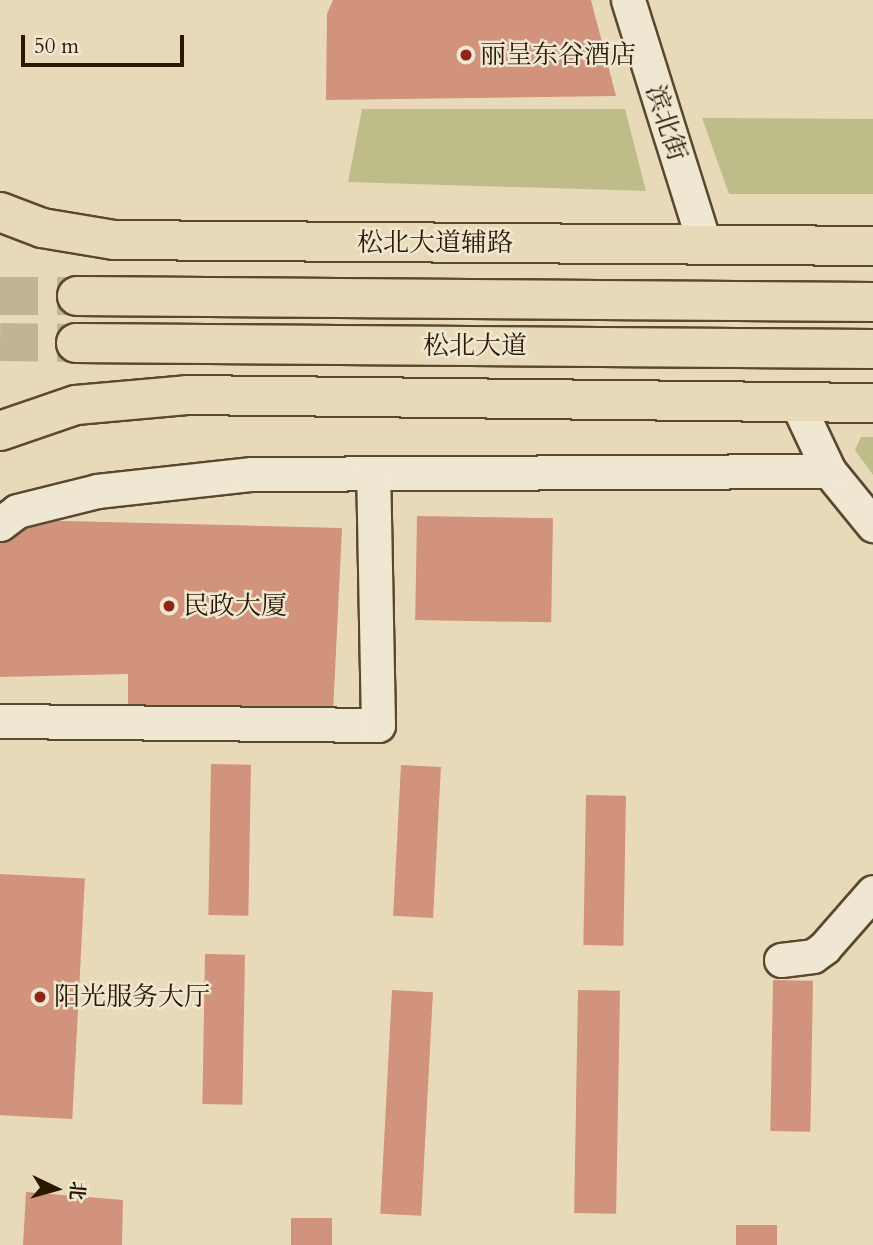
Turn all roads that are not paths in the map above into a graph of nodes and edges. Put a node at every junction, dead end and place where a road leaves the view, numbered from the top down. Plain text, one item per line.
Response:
1 (628, 0) edge
2 (0, 212) edge
3 (705, 245) junction
4 (873, 246) edge
5 (873, 285) edge
6 (77, 296) tunnel mouth
7 (783, 302) junction
8 (873, 302) edge
9 (76, 343) tunnel mouth
10 (823, 349) junction
11 (873, 349) edge
12 (873, 359) edge
13 (797, 403) junction
14 (873, 403) edge
15 (0, 430) edge
16 (829, 471) junction
17 (373, 474) junction
18 (0, 524) edge
19 (873, 524) edge
20 (0, 721) edge
21 (873, 892) edge
22 (780, 960) dead end

1 - 3 street, 滨北街
2 - 3 highway, 松北大道辅路
3 - 4 highway, 松北大道辅路
5 - 7 highway
6 - 7 highway, 松北大道
7 - 8 highway, 松北大道
9 - 10 highway, 松北大道
10 - 11 highway, 松北大道
10 - 12 highway
13 - 14 highway
13 - 15 highway
13 - 16 street
16 - 17 street
16 - 19 street
17 - 18 street
17 - 20 street
21 - 22 street

